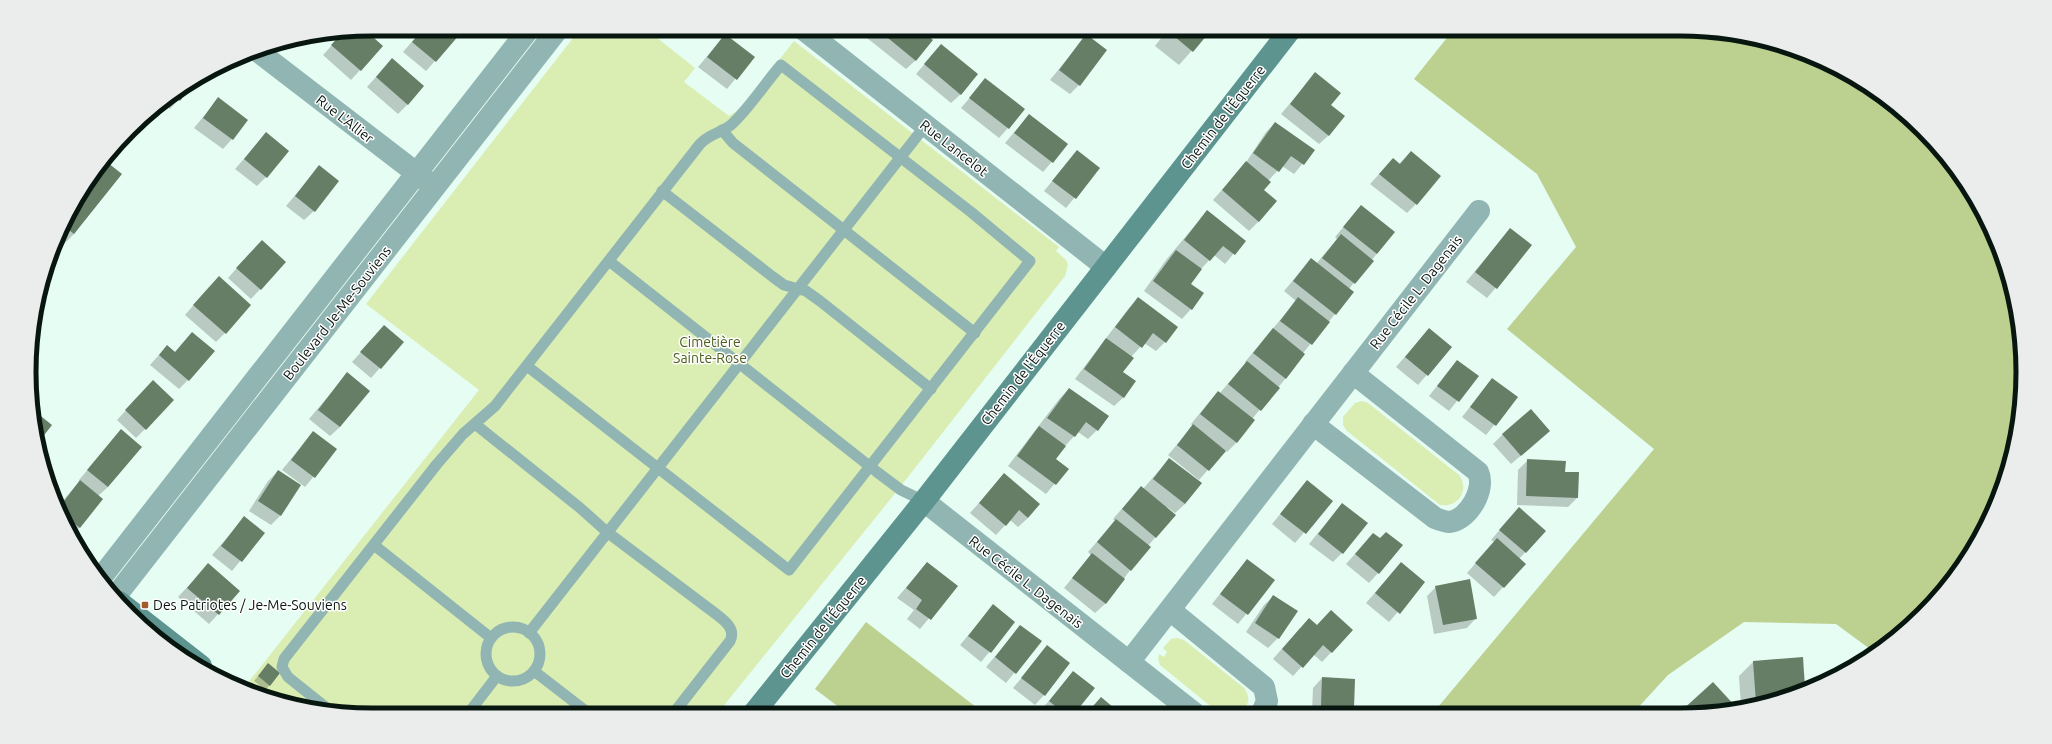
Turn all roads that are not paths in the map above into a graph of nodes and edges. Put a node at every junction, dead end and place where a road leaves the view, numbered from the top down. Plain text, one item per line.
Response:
1 (524, 36) edge
2 (553, 36) edge
3 (812, 36) edge
4 (1285, 36) edge
5 (262, 55) edge
6 (925, 126) junction
7 (722, 130) junction
8 (900, 158) junction
9 (416, 174) junction
10 (435, 187) junction
11 (662, 191) junction
12 (1479, 211) dead end
13 (844, 230) junction
14 (608, 260) junction
15 (1106, 267) junction
16 (798, 289) junction
17 (974, 333) junction
18 (740, 363) junction
19 (527, 366) junction
20 (1353, 373) junction
21 (931, 389) junction
22 (474, 424) junction
23 (1313, 424) junction
24 (871, 466) junction
25 (658, 468) junction
26 (924, 501) junction
27 (607, 532) junction
28 (374, 545) junction
29 (103, 575) edge
30 (118, 593) edge
31 (1170, 610) junction
32 (529, 633) junction
33 (492, 638) junction
34 (1129, 662) junction
35 (534, 671) junction
36 (497, 676) junction
37 (322, 704) edge
38 (472, 708) edge
39 (583, 708) edge
40 (678, 708) edge
41 (758, 708) edge
42 (1188, 708) edge
43 (1264, 708) edge

1 - 9 street, Boulevard Je-Me-Souviens
2 - 10 street, Boulevard Je-Me-Souviens
3 - 6 street, Rue Lancelot
4 - 15 street, Chemin de l'Équerre
5 - 9 street, Rue L'Allier
6 - 8 lane
6 - 15 street, Rue Lancelot
7 - 8 lane
7 - 11 lane
7 - 13 lane
8 - 13 lane
8 - 17 lane
9 - 10 street, Rue L'Allier
9 - 29 street, Boulevard Je-Me-Souviens
10 - 30 street, Boulevard Je-Me-Souviens
11 - 14 lane
11 - 16 lane
12 - 20 street, Rue Cécile L. Dagenais
13 - 16 lane
13 - 17 lane
14 - 18 lane
14 - 19 lane
15 - 26 street, Chemin de l'Équerre
16 - 18 lane
16 - 21 lane
17 - 21 lane
18 - 24 lane
18 - 25 lane
19 - 22 lane
19 - 25 lane
20 - 23 street, Rue Cécile L. Dagenais
20 - 23 street
21 - 24 lane
22 - 27 lane
22 - 28 lane
23 - 31 street, Rue Cécile L. Dagenais
24 - 25 lane
24 - 26 lane
25 - 27 lane
26 - 34 street, Rue Cécile L. Dagenais
26 - 41 street, Chemin de l'Équerre
27 - 32 lane
27 - 40 lane
28 - 33 lane
28 - 37 lane
31 - 34 street, Rue Cécile L. Dagenais
31 - 43 street
32 - 33 lane
32 - 35 lane
33 - 36 lane
34 - 42 street, Rue Cécile L. Dagenais
35 - 36 lane
35 - 39 lane
36 - 38 lane

